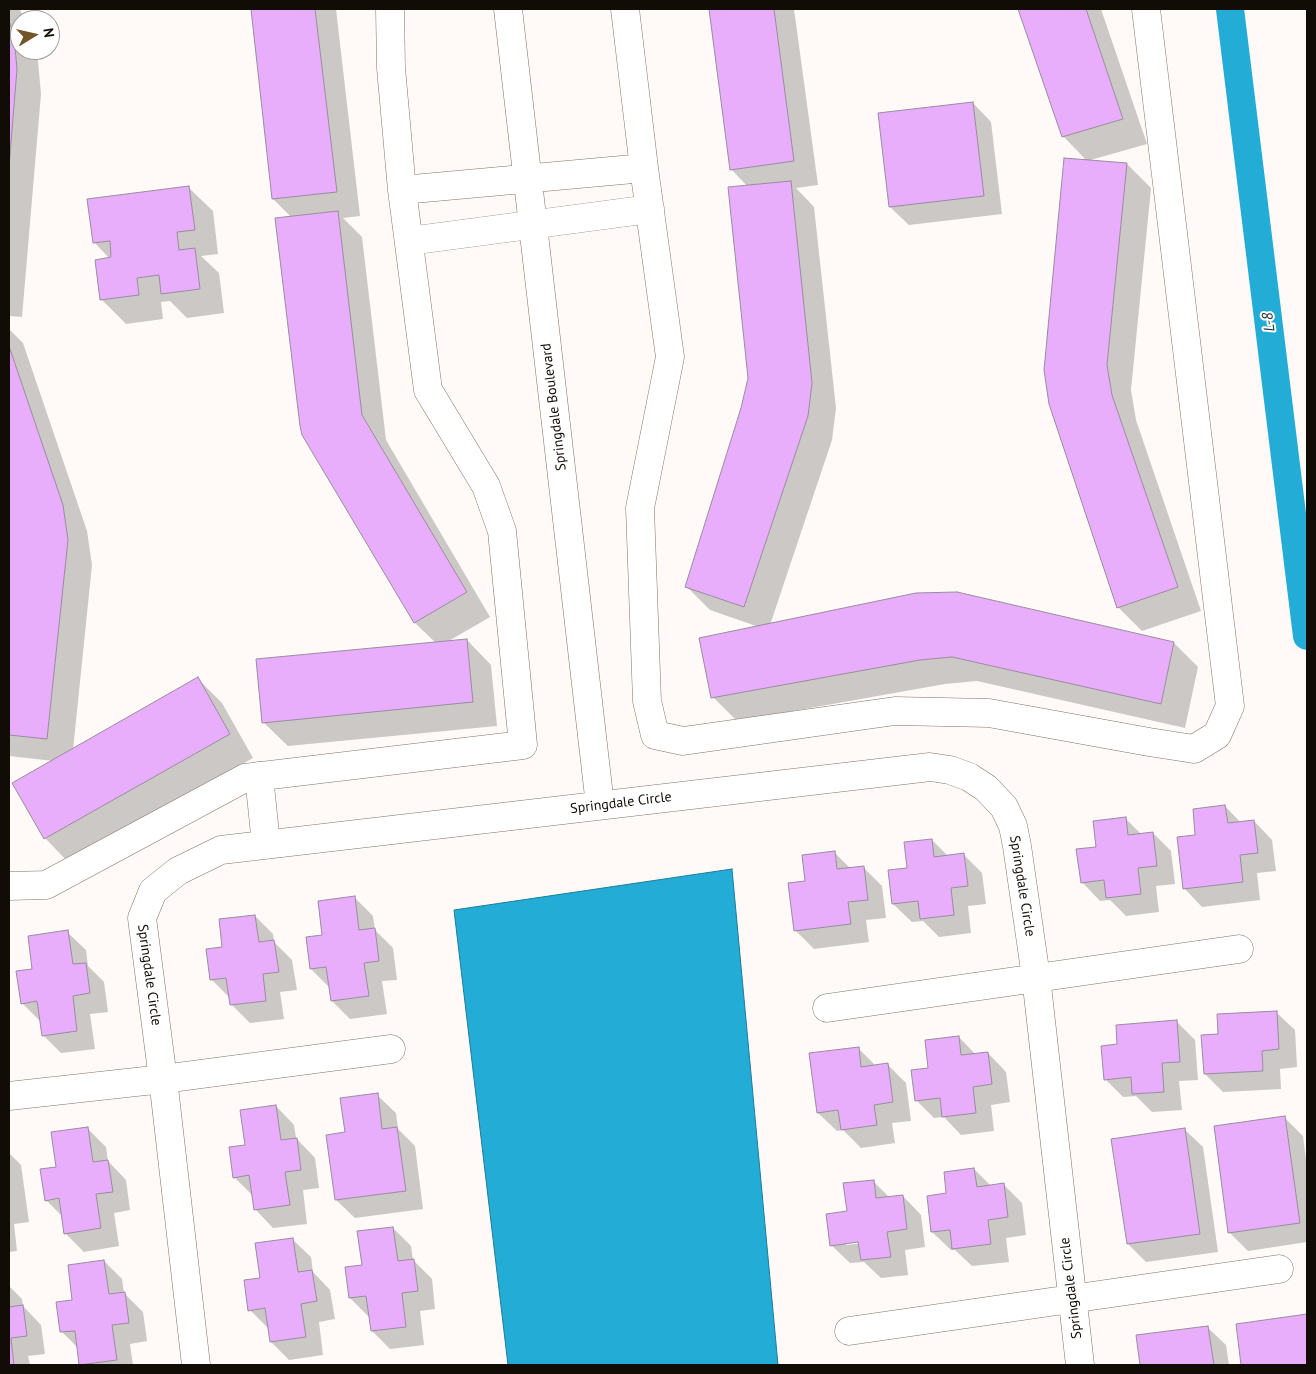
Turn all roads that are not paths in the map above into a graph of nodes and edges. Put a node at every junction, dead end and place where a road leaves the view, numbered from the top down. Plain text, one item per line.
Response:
1 (390, 9) edge
2 (508, 9) edge
3 (626, 9) edge
4 (1146, 9) edge
5 (644, 168) junction
6 (528, 180) junction
7 (402, 190) junction
8 (650, 209) junction
9 (534, 226) junction
10 (409, 240) junction
11 (259, 776) junction
12 (600, 805) junction
13 (266, 844) junction
14 (9, 886) edge
15 (1239, 948) dead end
16 (1036, 977) junction
17 (827, 1008) dead end
18 (391, 1049) dead end
19 (163, 1079) junction
20 (9, 1096) edge
21 (1279, 1269) dead end
22 (1072, 1298) junction
23 (849, 1331) dead end
24 (196, 1365) edge
25 (1080, 1365) edge

1 - 7 street
2 - 6 street, Springdale Boulevard
3 - 5 street
4 - 8 street
5 - 6 street
5 - 8 street
6 - 7 street
6 - 9 street, Springdale Boulevard
7 - 10 street
8 - 9 street
9 - 10 street
9 - 12 street, Springdale Boulevard
10 - 11 street
11 - 13 street
11 - 14 street
12 - 13 street, Springdale Circle
12 - 16 street, Springdale Circle
13 - 19 street, Springdale Circle
15 - 16 street
16 - 17 street
16 - 22 street, Springdale Circle
18 - 19 street
19 - 20 street
19 - 24 street, Springdale Circle
21 - 22 street
22 - 23 street
22 - 25 street, Springdale Circle

